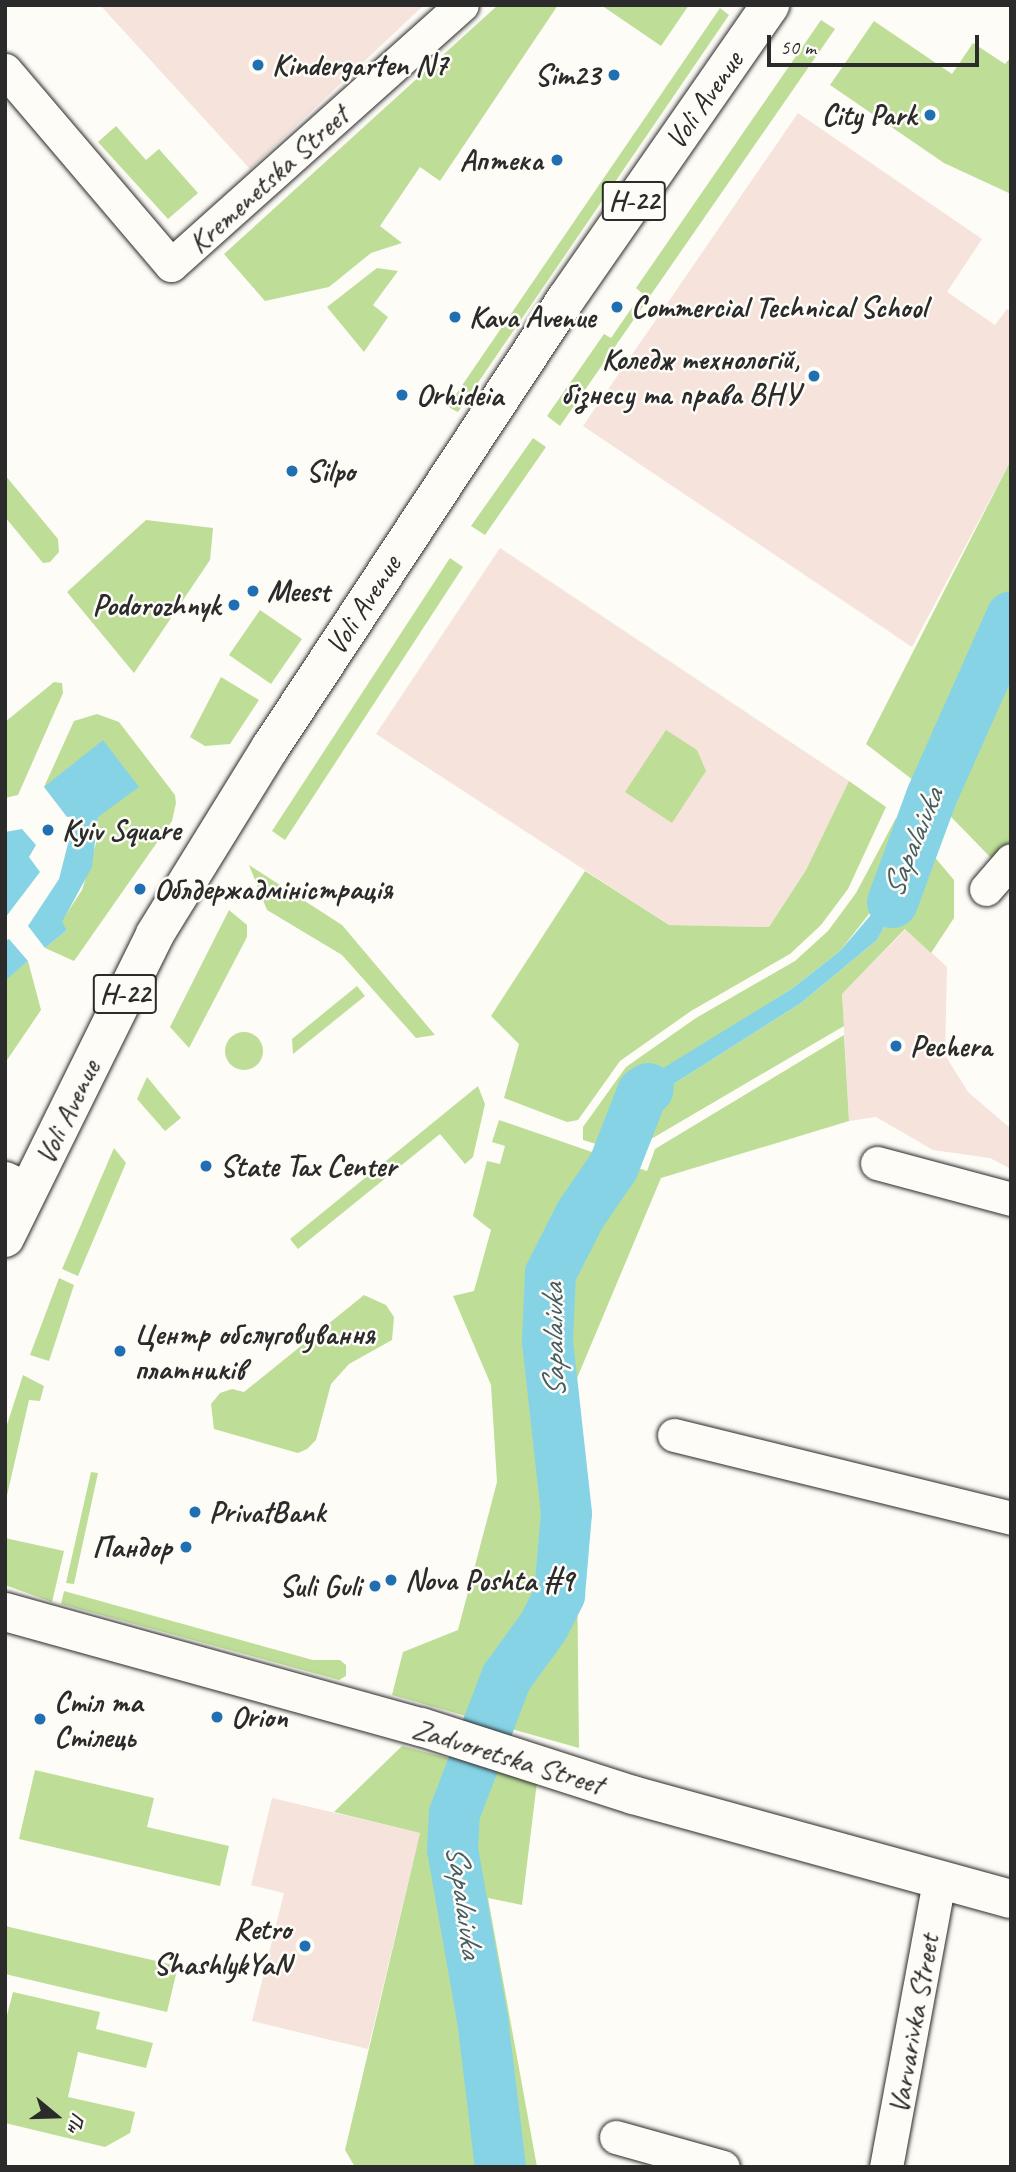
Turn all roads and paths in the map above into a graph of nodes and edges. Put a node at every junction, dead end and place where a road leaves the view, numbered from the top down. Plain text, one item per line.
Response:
1 (462, 5) edge
2 (770, 5) edge
3 (5, 69) edge
4 (1011, 860) edge
5 (986, 889) dead end
6 (877, 1164) dead end
7 (1011, 1199) edge
8 (10, 1209) edge
9 (674, 1435) dead end
10 (1011, 1518) edge
11 (5, 1612) edge
12 (939, 1881) junction
13 (1011, 1899) edge
14 (616, 2137) dead end
15 (723, 2167) edge
16 (886, 2167) edge

1 - 3 street, Kremenetska Street
2 - 8 main road, Voli Avenue / Н-22
4 - 5 street
6 - 7 street
9 - 10 street
11 - 12 main road, Zadvoretska Street
12 - 13 main road, Zadvoretska Street
12 - 16 street, Varvarivka Street
14 - 15 street

